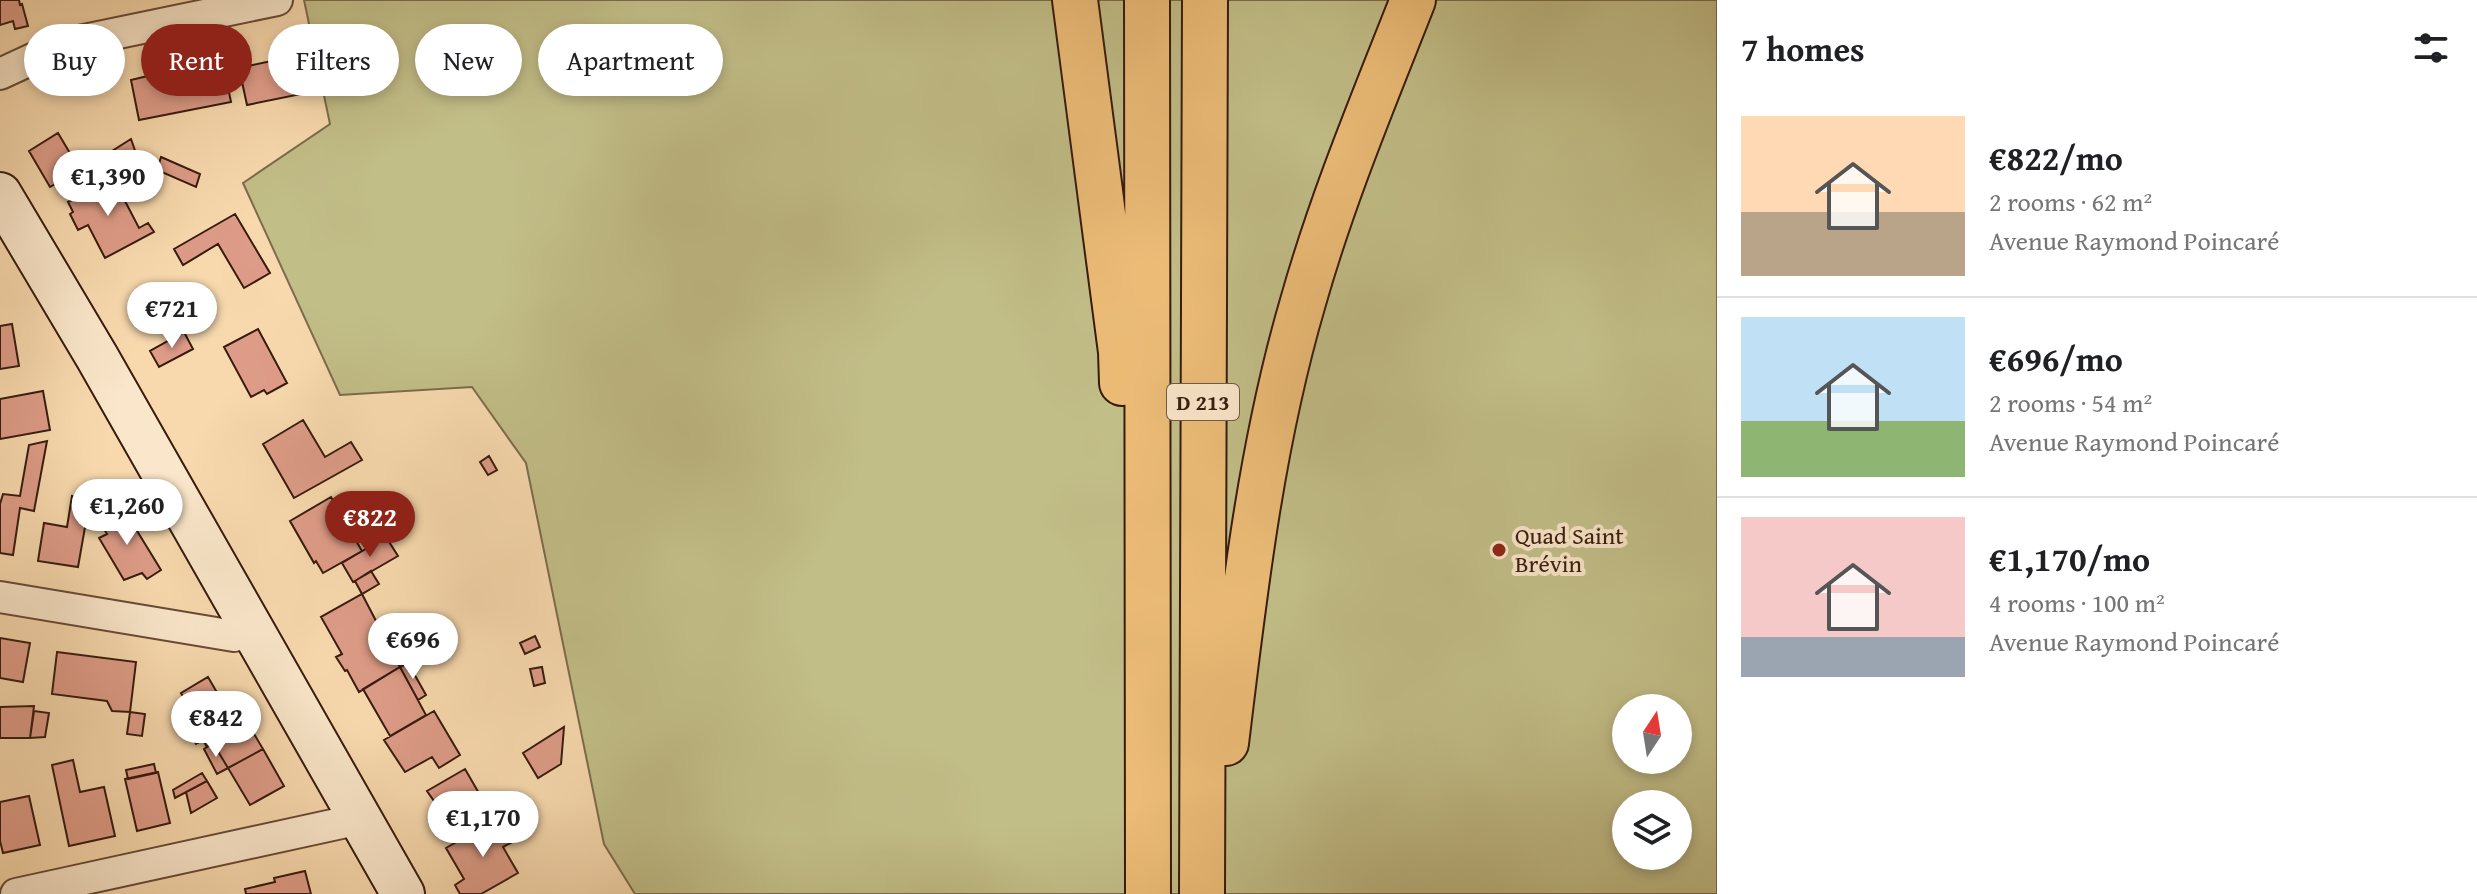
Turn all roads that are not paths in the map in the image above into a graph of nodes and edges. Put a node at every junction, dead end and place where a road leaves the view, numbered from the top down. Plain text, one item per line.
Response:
1 (277, 0) edge
2 (1075, 0) edge
3 (1147, 0) edge
4 (1205, 0) edge
5 (1413, 0) edge
6 (0, 74) edge
7 (0, 194) edge
8 (1148, 511) junction
9 (0, 597) edge
10 (252, 632) junction
11 (1203, 804) junction
12 (360, 819) junction
13 (16, 894) edge
14 (403, 894) edge
15 (1148, 894) edge
16 (1202, 894) edge

1 - 6 street
2 - 8 highway
3 - 8 highway, D 213
4 - 11 highway, D 213
5 - 11 highway
7 - 10 street
8 - 15 highway, D 213
9 - 10 street
10 - 12 street
11 - 16 highway, D 213
12 - 13 street
12 - 14 street

